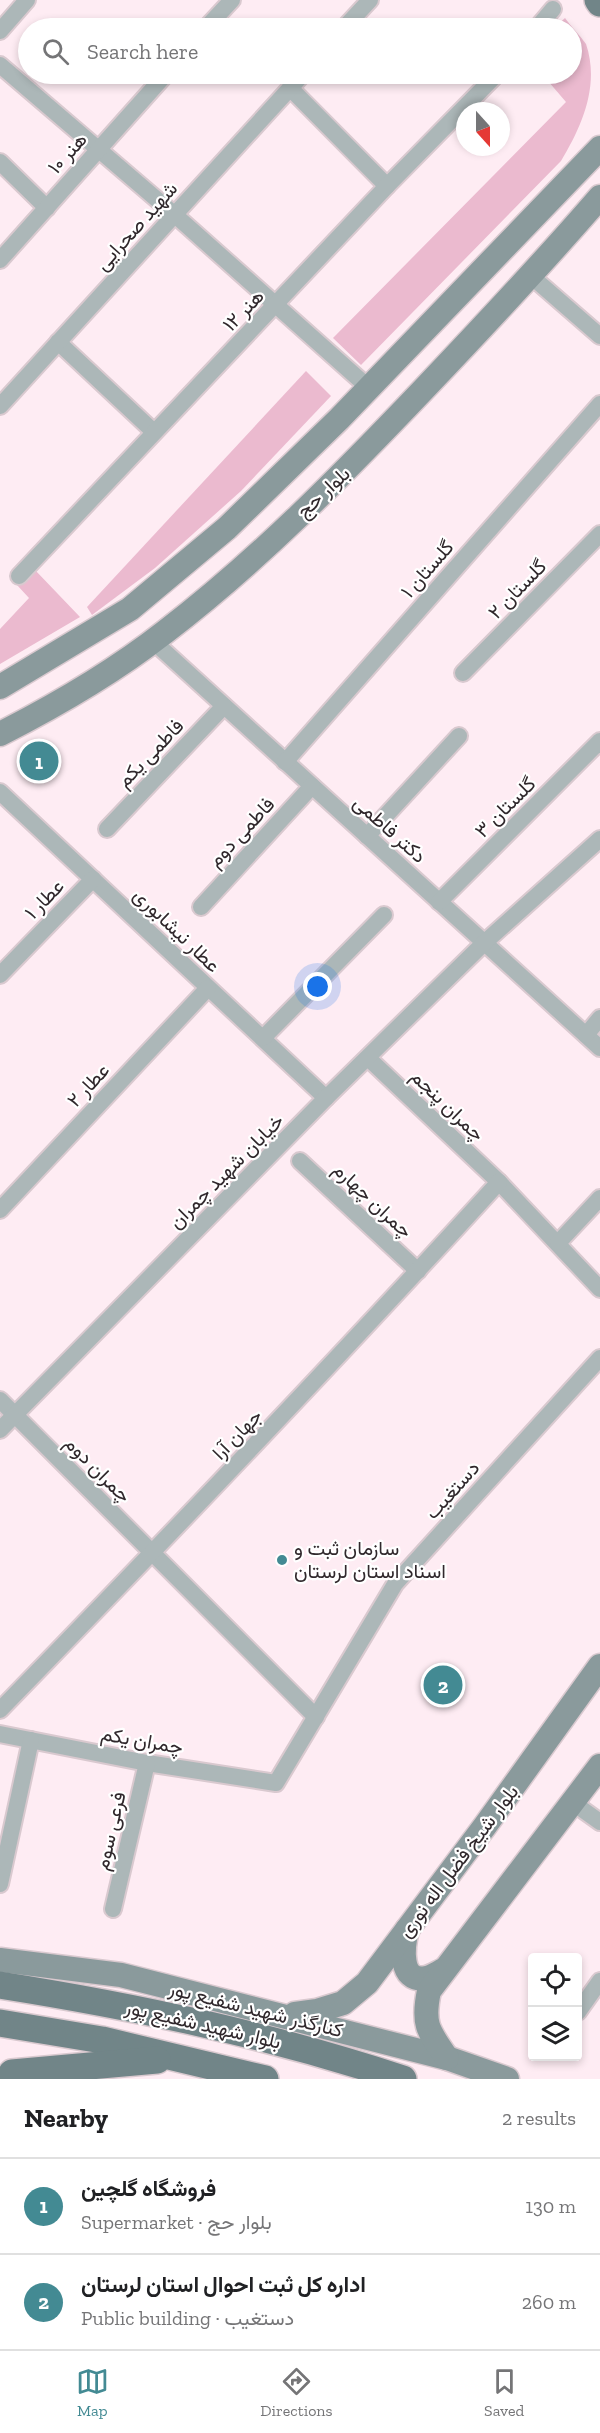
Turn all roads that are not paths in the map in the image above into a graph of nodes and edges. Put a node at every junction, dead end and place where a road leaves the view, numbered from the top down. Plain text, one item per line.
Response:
1 (27, 0) edge
2 (232, 0) edge
3 (370, 0) edge
4 (553, 9) dead end
5 (215, 18) edge
6 (353, 18) edge
7 (545, 18) edge
8 (0, 31) edge
9 (0, 65) edge
10 (18, 81) edge
11 (22, 84) edge
12 (157, 84) edge
13 (294, 84) edge
14 (487, 84) edge
15 (290, 88) junction
16 (98, 150) junction
17 (599, 150) edge
18 (0, 162) edge
19 (387, 186) junction
20 (600, 197) edge
21 (47, 208) junction
22 (175, 215) junction
23 (0, 260) edge
24 (531, 276) junction
25 (277, 305) junction
26 (600, 336) edge
27 (58, 342) junction
28 (369, 387) junction
29 (600, 404) edge
30 (0, 406) edge
31 (154, 432) junction
32 (600, 534) edge
33 (19, 576) dead end
34 (153, 641) junction
35 (463, 673) dead end
36 (0, 687) edge
37 (224, 706) junction
38 (0, 734) edge
39 (459, 736) dead end
40 (600, 741) edge
41 (285, 762) junction
42 (312, 786) junction
43 (0, 792) edge
44 (107, 829) dead end
45 (367, 836) junction
46 (600, 839) edge
47 (93, 879) junction
48 (439, 902) junction
49 (201, 907) dead end
50 (384, 915) dead end
51 (484, 943) junction
52 (0, 975) edge
53 (208, 988) junction
54 (600, 1018) edge
55 (586, 1035) junction
56 (263, 1038) junction
57 (600, 1048) edge
58 (368, 1058) junction
59 (326, 1098) junction
60 (300, 1161) dead end
61 (499, 1182) junction
62 (600, 1198) edge
63 (0, 1210) edge
64 (558, 1243) junction
65 (418, 1271) junction
66 (600, 1289) edge
67 (597, 1368) edge
68 (0, 1400) edge
69 (14, 1414) junction
70 (0, 1430) edge
71 (153, 1554) junction
72 (600, 1666) edge
73 (0, 1710) edge
74 (316, 1717) junction
75 (0, 1734) edge
76 (31, 1740) junction
77 (147, 1763) junction
78 (600, 1766) edge
79 (276, 1783) joint
80 (572, 1802) junction
81 (600, 1822) edge
82 (0, 1884) edge
83 (113, 1909) dead end
84 (406, 1929) junction
85 (0, 1960) edge
86 (444, 1970) junction
87 (600, 1981) edge
88 (0, 1984) edge
89 (582, 2007) edge
90 (286, 2016) junction
91 (0, 2023) edge
92 (181, 2058) junction
93 (447, 2058) junction
94 (6, 2073) edge
95 (53, 2079) edge
96 (265, 2079) edge
97 (403, 2079) edge
98 (507, 2079) edge

1 - 8 street
2 - 5 street
3 - 6 street
4 - 7 street
9 - 10 street
11 - 16 street
12 - 16 street, هنر ۱۰
13 - 15 street, شهید صحرایی
14 - 19 street, هنر ۱۲
15 - 19 street
15 - 22 street, شهید صحرایی
16 - 21 street, هنر ۱۰
16 - 22 street
17 - 28 main road, بلوار حج
18 - 21 street
19 - 25 street, هنر ۱۲
20 - 24 main road, بلوار حج
21 - 23 street, هنر ۱۰
22 - 25 street
22 - 27 street, شهید صحرایی
24 - 26 street
24 - 34 main road, بلوار حج
25 - 28 street
25 - 31 street, هنر ۱۲
27 - 30 street, شهید صحرایی
27 - 31 street
28 - 36 main road, بلوار حج
29 - 41 street, گلستان ۱
31 - 33 street, هنر ۱۲
32 - 35 street, گلستان ۲
34 - 37 street, دکتر فاطمی
34 - 38 main road, بلوار حج
37 - 41 street, دکتر فاطمی
37 - 44 street, فاطمی یکم
39 - 45 street
40 - 48 street, گلستان ۳
41 - 42 street, دکتر فاطمی
42 - 45 street, دکتر فاطمی
42 - 49 street, فاطمی دوم
43 - 47 street, عطار نیشابوری
45 - 48 street, دکتر فاطمی
46 - 51 street, خیابان شهید چمران
47 - 52 street, عطار ۱
47 - 53 street, عطار نیشابوری
48 - 51 street, دکتر فاطمی
50 - 56 street
51 - 55 street, دکتر فاطمی
51 - 58 street, خیابان شهید چمران
53 - 56 street, عطار نیشابوری
53 - 63 street, عطار ۲
54 - 55 street
55 - 57 street, دکتر فاطمی
56 - 59 street, عطار نیشابوری
58 - 59 street, خیابان شهید چمران
58 - 61 street, چمران پنجم
59 - 69 street, خیابان شهید چمران
60 - 65 street, چمران چهارم
61 - 64 street, چمران پنجم
61 - 65 street, جهان آرا
62 - 64 street
64 - 66 street, چمران پنجم
65 - 71 street, جهان آرا
67 - 74 street, دستغیب
68 - 69 street, چمران دوم
69 - 70 street, خیابان شهید چمران
69 - 71 street, چمران دوم
71 - 73 street, جهان آرا
71 - 74 street, چمران دوم
72 - 84 main road, بلوار شیخ فضل اله نوری
74 - 79 street, دستغیب
75 - 76 street, چمران یکم
76 - 77 street, چمران یکم
76 - 82 street
77 - 79 street, چمران یکم
77 - 83 street, فرعی سوم
78 - 80 main road
80 - 81 street
80 - 86 main road
84 - 86 main road
84 - 90 main road, بلوار شیخ فضل اله نوری
85 - 90 main road, کنارگذر شهید شفیع پور
86 - 93 main road
87 - 89 street
88 - 97 main road, بلوار شهید شفیع پور
90 - 93 main road, کنارگذر شهید شفیع پور
91 - 92 main road, بلوار شهید شفیع پور
92 - 94 main road
92 - 96 main road, بلوار شهید شفیع پور
93 - 98 main road, کنارگذر شهید شفیع پور
94 - 95 main road

